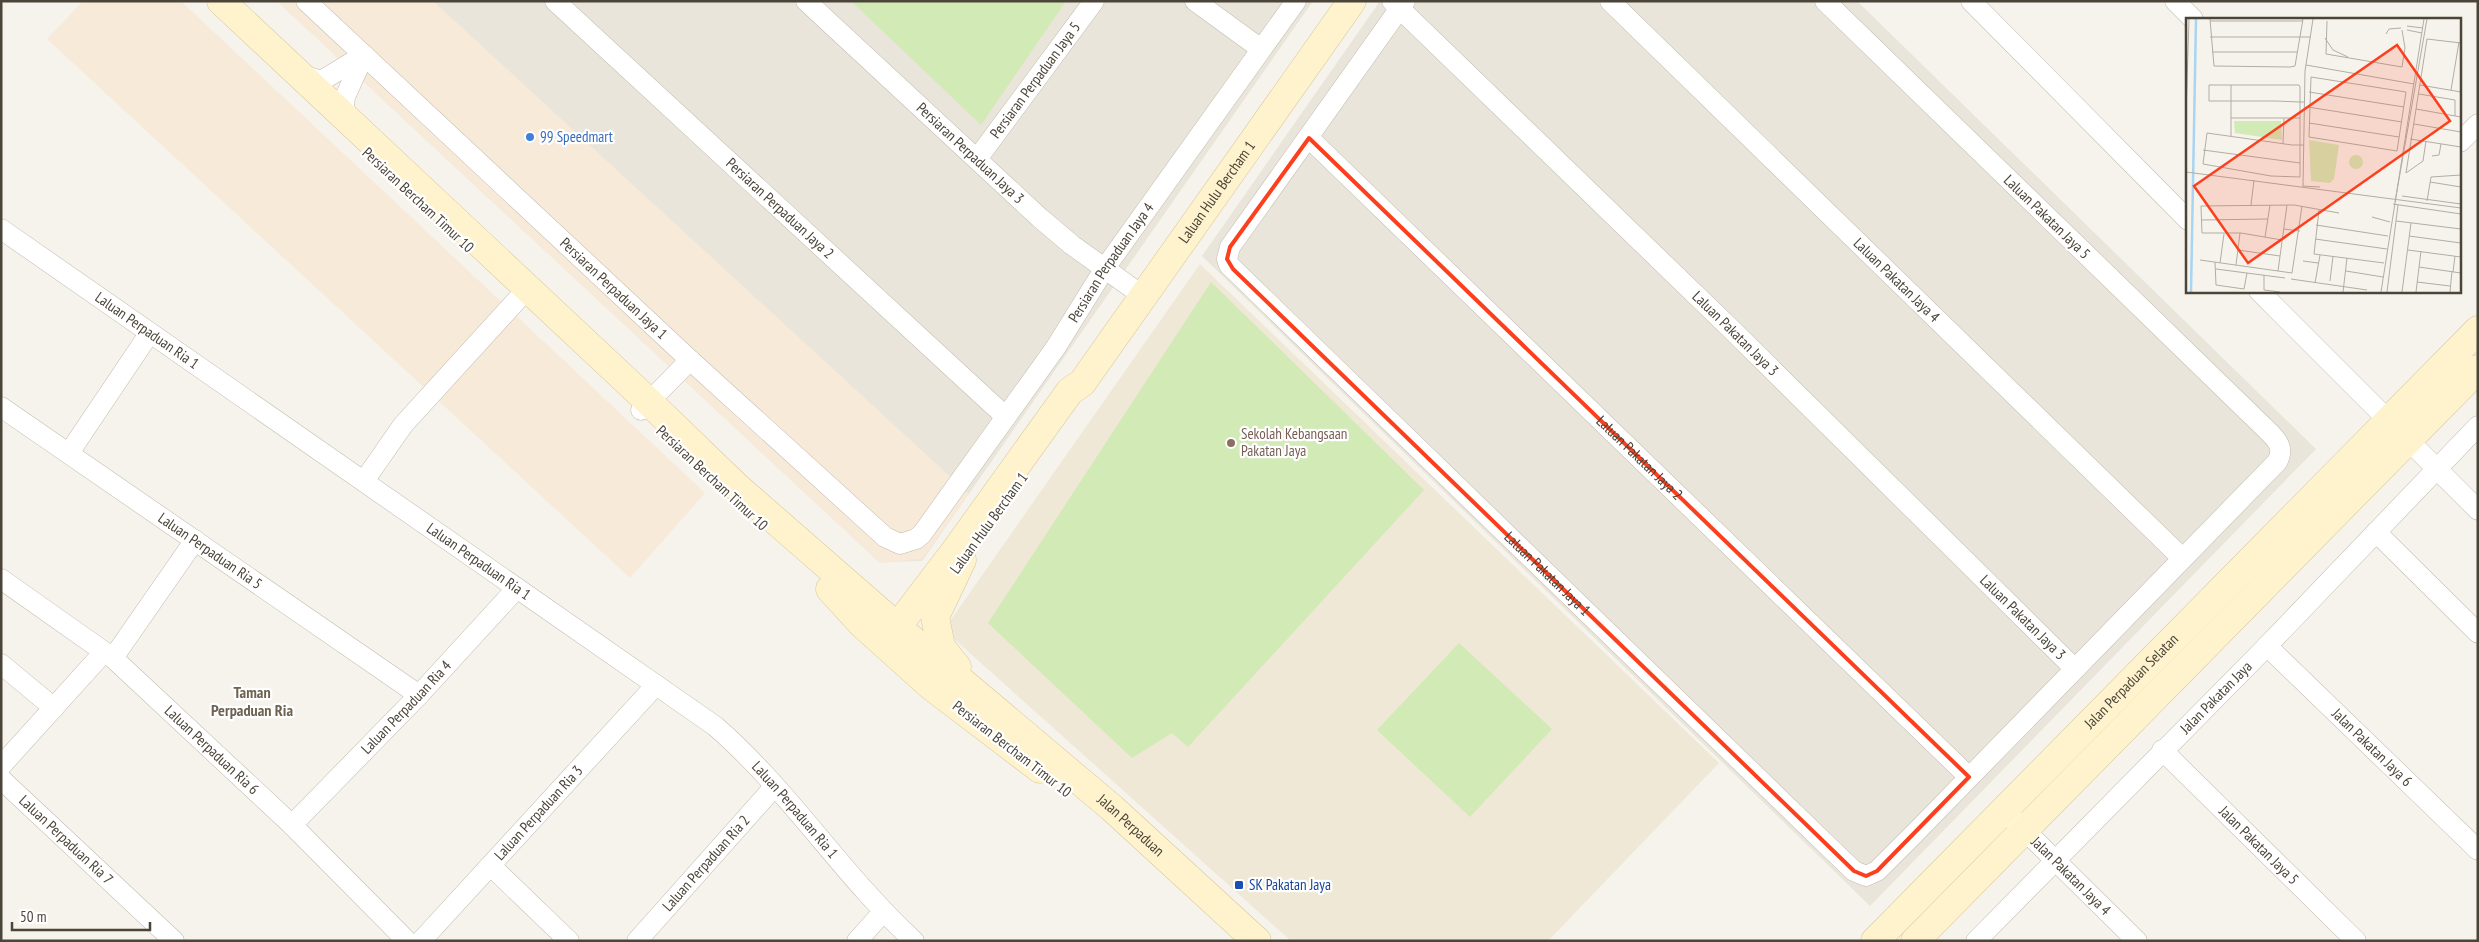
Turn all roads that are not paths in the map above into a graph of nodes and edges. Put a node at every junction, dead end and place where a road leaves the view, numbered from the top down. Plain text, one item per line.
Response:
1 (206, 1) edge
2 (221, 1) edge
3 (306, 1) edge
4 (555, 1) edge
5 (806, 1) edge
6 (1094, 1) edge
7 (1195, 1) edge
8 (1296, 1) edge
9 (1352, 1) edge
10 (1610, 1) edge
11 (1825, 1) edge
12 (1971, 1) edge
13 (2175, 1) edge
14 (1399, 3) edge
15 (2192, 18) edge
16 (1261, 49) junction
17 (364, 55) junction
18 (298, 74) junction
19 (348, 121) junction
20 (2478, 124) edge
21 (1309, 138) junction
22 (2462, 140) edge
23 (977, 159) junction
24 (2186, 218) edge
25 (1, 229) edge
26 (1105, 268) junction
27 (2259, 292) edge
28 (524, 293) junction
29 (1143, 296) junction
30 (2478, 330) edge
31 (149, 334) junction
32 (690, 360) junction
33 (2478, 369) edge
34 (645, 406) junction
35 (1, 407) edge
36 (1006, 417) junction
37 (2388, 421) junction
38 (2478, 426) edge
39 (2270, 433) joint
40 (2406, 440) junction
41 (69, 453) junction
42 (2436, 470) junction
43 (364, 481) junction
44 (2478, 510) edge
45 (929, 524) joint
46 (2376, 532) junction
47 (195, 540) junction
48 (796, 540) junction
49 (959, 555) junction
50 (2182, 558) junction
51 (1, 579) edge
52 (517, 588) junction
53 (838, 597) junction
54 (2478, 633) edge
55 (901, 634) junction
56 (2267, 646) junction
57 (109, 655) junction
58 (1, 664) edge
59 (2075, 669) junction
60 (656, 685) junction
61 (419, 694) junction
62 (54, 708) junction
63 (1019, 739) junction
64 (2162, 750) junction
65 (1, 766) edge
66 (1969, 778) junction
67 (1, 779) edge
68 (774, 787) junction
69 (2004, 810) junction
70 (292, 825) junction
71 (2024, 830) junction
72 (2478, 850) edge
73 (2055, 860) junction
74 (491, 866) junction
75 (883, 912) junction
76 (174, 941) edge
77 (407, 941) edge
78 (421, 941) edge
79 (569, 941) edge
80 (637, 941) edge
81 (857, 941) edge
82 (914, 941) edge
83 (1230, 941) edge
84 (1257, 941) edge
85 (1874, 941) edge
86 (1915, 941) edge
87 (1976, 941) edge
88 (2137, 941) edge
89 (2356, 941) edge

1 - 28 street, Persiaran Bercham Timur 10
2 - 18 street, Persiaran Bercham Timur 10
3 - 17 street, Persiaran Perpaduan Jaya 1
4 - 36 street, Persiaran Perpaduan Jaya 2
5 - 23 street, Persiaran Perpaduan Jaya 3
6 - 23 street, Persiaran Perpaduan Jaya 5
7 - 16 street
8 - 16 street, Persiaran Perpaduan Jaya 4
9 - 29 street, Laluan Hulu Bercham 1
10 - 50 street, Laluan Pakatan Jaya 4
11 - 39 street, Laluan Pakatan Jaya 5
12 - 24 street
13 - 15 street
14 - 21 street, Laluan Pakatan Jaya 1
14 - 59 street, Laluan Pakatan Jaya 3
16 - 26 street, Persiaran Perpaduan Jaya 4
17 - 18 street
17 - 19 street
17 - 32 street, Persiaran Perpaduan Jaya 1
18 - 19 street, Persiaran Bercham Timur 10
19 - 28 street, Persiaran Bercham Timur 10
20 - 22 street
21 - 66 street, Laluan Pakatan Jaya 2
21 - 66 street, Laluan Pakatan Jaya 1
23 - 26 street, Persiaran Perpaduan Jaya 3
25 - 31 street, Laluan Perpaduan Ria 1
26 - 29 street, Persiaran Perpaduan Jaya 3
26 - 36 street, Persiaran Perpaduan Jaya 4
27 - 37 street
28 - 34 street, Persiaran Bercham Timur 10
28 - 43 street
29 - 49 street, Laluan Hulu Bercham 1
30 - 37 street, Jalan Perpaduan Selatan
31 - 41 street
31 - 43 street, Laluan Perpaduan Ria 1
32 - 34 street
32 - 45 street, Persiaran Perpaduan Jaya 1
33 - 40 street, Jalan Perpaduan Selatan
34 - 48 street, Persiaran Bercham Timur 10
34 - 53 street, Persiaran Bercham Timur 10
35 - 41 street, Laluan Perpaduan Ria 5
36 - 45 street, Persiaran Perpaduan Jaya 4
37 - 40 street
37 - 69 street, Jalan Perpaduan Selatan
38 - 42 street, Jalan Pakatan Jaya
39 - 50 street, Laluan Pakatan Jaya 1
40 - 42 street
40 - 71 street, Jalan Perpaduan Selatan
41 - 47 street, Laluan Perpaduan Ria 5
42 - 44 street
42 - 46 street, Jalan Pakatan Jaya
43 - 52 street, Laluan Perpaduan Ria 1
46 - 54 street
46 - 56 street, Jalan Pakatan Jaya
47 - 57 street
47 - 61 street, Laluan Perpaduan Ria 5
48 - 49 street
48 - 55 street, Persiaran Bercham Timur 10
49 - 55 street, Laluan Hulu Bercham 1
49 - 63 street
50 - 59 street, Laluan Pakatan Jaya 1
51 - 57 street, Laluan Perpaduan Ria 6
52 - 60 street, Laluan Perpaduan Ria 1
52 - 61 street, Laluan Perpaduan Ria 4
53 - 55 street
53 - 63 street, Persiaran Bercham Timur 10
55 - 63 street, Jalan Perpaduan
56 - 64 street, Jalan Pakatan Jaya
56 - 72 street, Jalan Pakatan Jaya 6
57 - 62 street
57 - 70 street, Laluan Perpaduan Ria 6
58 - 62 street
59 - 66 street, Laluan Pakatan Jaya 1
60 - 68 street, Laluan Perpaduan Ria 1
60 - 74 street, Laluan Perpaduan Ria 3
61 - 70 street, Laluan Perpaduan Ria 4
62 - 65 street
63 - 83 street, Persiaran Bercham Timur 10
63 - 84 street, Jalan Perpaduan
64 - 73 street, Jalan Pakatan Jaya
64 - 89 street, Jalan Pakatan Jaya 5
67 - 76 street, Laluan Perpaduan Ria 7
68 - 75 street, Laluan Perpaduan Ria 1
68 - 80 street, Laluan Perpaduan Ria 2
69 - 71 street, Jalan Pakatan Jaya 4
69 - 85 street, Jalan Perpaduan Selatan
70 - 77 street, Laluan Perpaduan Ria 6
71 - 73 street, Jalan Pakatan Jaya 4
71 - 86 street, Jalan Perpaduan Selatan
73 - 87 street, Jalan Pakatan Jaya
73 - 88 street, Jalan Pakatan Jaya 4
74 - 78 street, Laluan Perpaduan Ria 3
74 - 79 street
75 - 81 street
75 - 82 street, Laluan Perpaduan Ria 1

